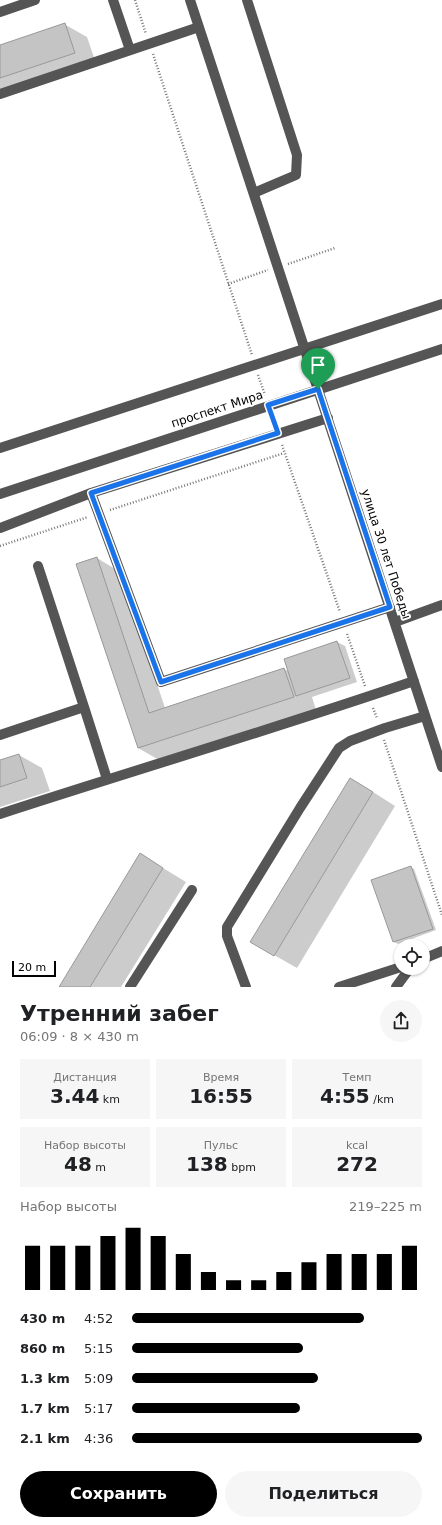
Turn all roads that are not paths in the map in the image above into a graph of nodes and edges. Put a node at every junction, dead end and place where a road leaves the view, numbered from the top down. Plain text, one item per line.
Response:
1 (35, 0) edge
2 (113, 0) edge
3 (190, 0) edge
4 (247, 0) edge
5 (0, 12) edge
6 (199, 27) junction
7 (130, 50) junction
8 (0, 94) edge
9 (254, 193) junction
10 (442, 304) edge
11 (305, 349) junction
12 (442, 349) edge
13 (318, 389) junction
14 (328, 418) junction
15 (0, 448) edge
16 (91, 493) junction
17 (0, 494) edge
18 (0, 528) edge
19 (38, 566) dead end
20 (442, 605) edge
21 (390, 607) junction
22 (395, 622) junction
23 (414, 681) junction
24 (84, 707) junction
25 (425, 716) junction
26 (0, 735) edge
27 (442, 767) edge
28 (107, 779) junction
29 (0, 814) edge
30 (192, 890) dead end
31 (442, 951) edge
32 (430, 956) edge
33 (394, 969) edge
34 (405, 975) edge
35 (130, 987) edge
36 (246, 987) edge
37 (339, 987) edge
38 (396, 987) edge

1 - 5 street
2 - 7 street
3 - 6 street, улица 30 лет Победы
4 - 9 street
6 - 7 street
6 - 9 street, улица 30 лет Победы
7 - 8 street
9 - 11 street, улица 30 лет Победы
10 - 11 street
11 - 13 street, улица 30 лет Победы
11 - 15 street
12 - 13 street, проспект Мира
13 - 14 street, улица 30 лет Победы
13 - 17 street, проспект Мира
14 - 16 street
14 - 21 street, улица 30 лет Победы
16 - 18 street
16 - 21 street
19 - 24 street
20 - 22 street
21 - 22 street, улица 30 лет Победы
22 - 23 street, улица 30 лет Победы
23 - 25 street, улица 30 лет Победы
23 - 28 street
24 - 26 street
24 - 28 street
25 - 27 street, улица 30 лет Победы
25 - 36 street
28 - 29 street
30 - 35 street
31 - 32 street
33 - 37 street
34 - 38 street

